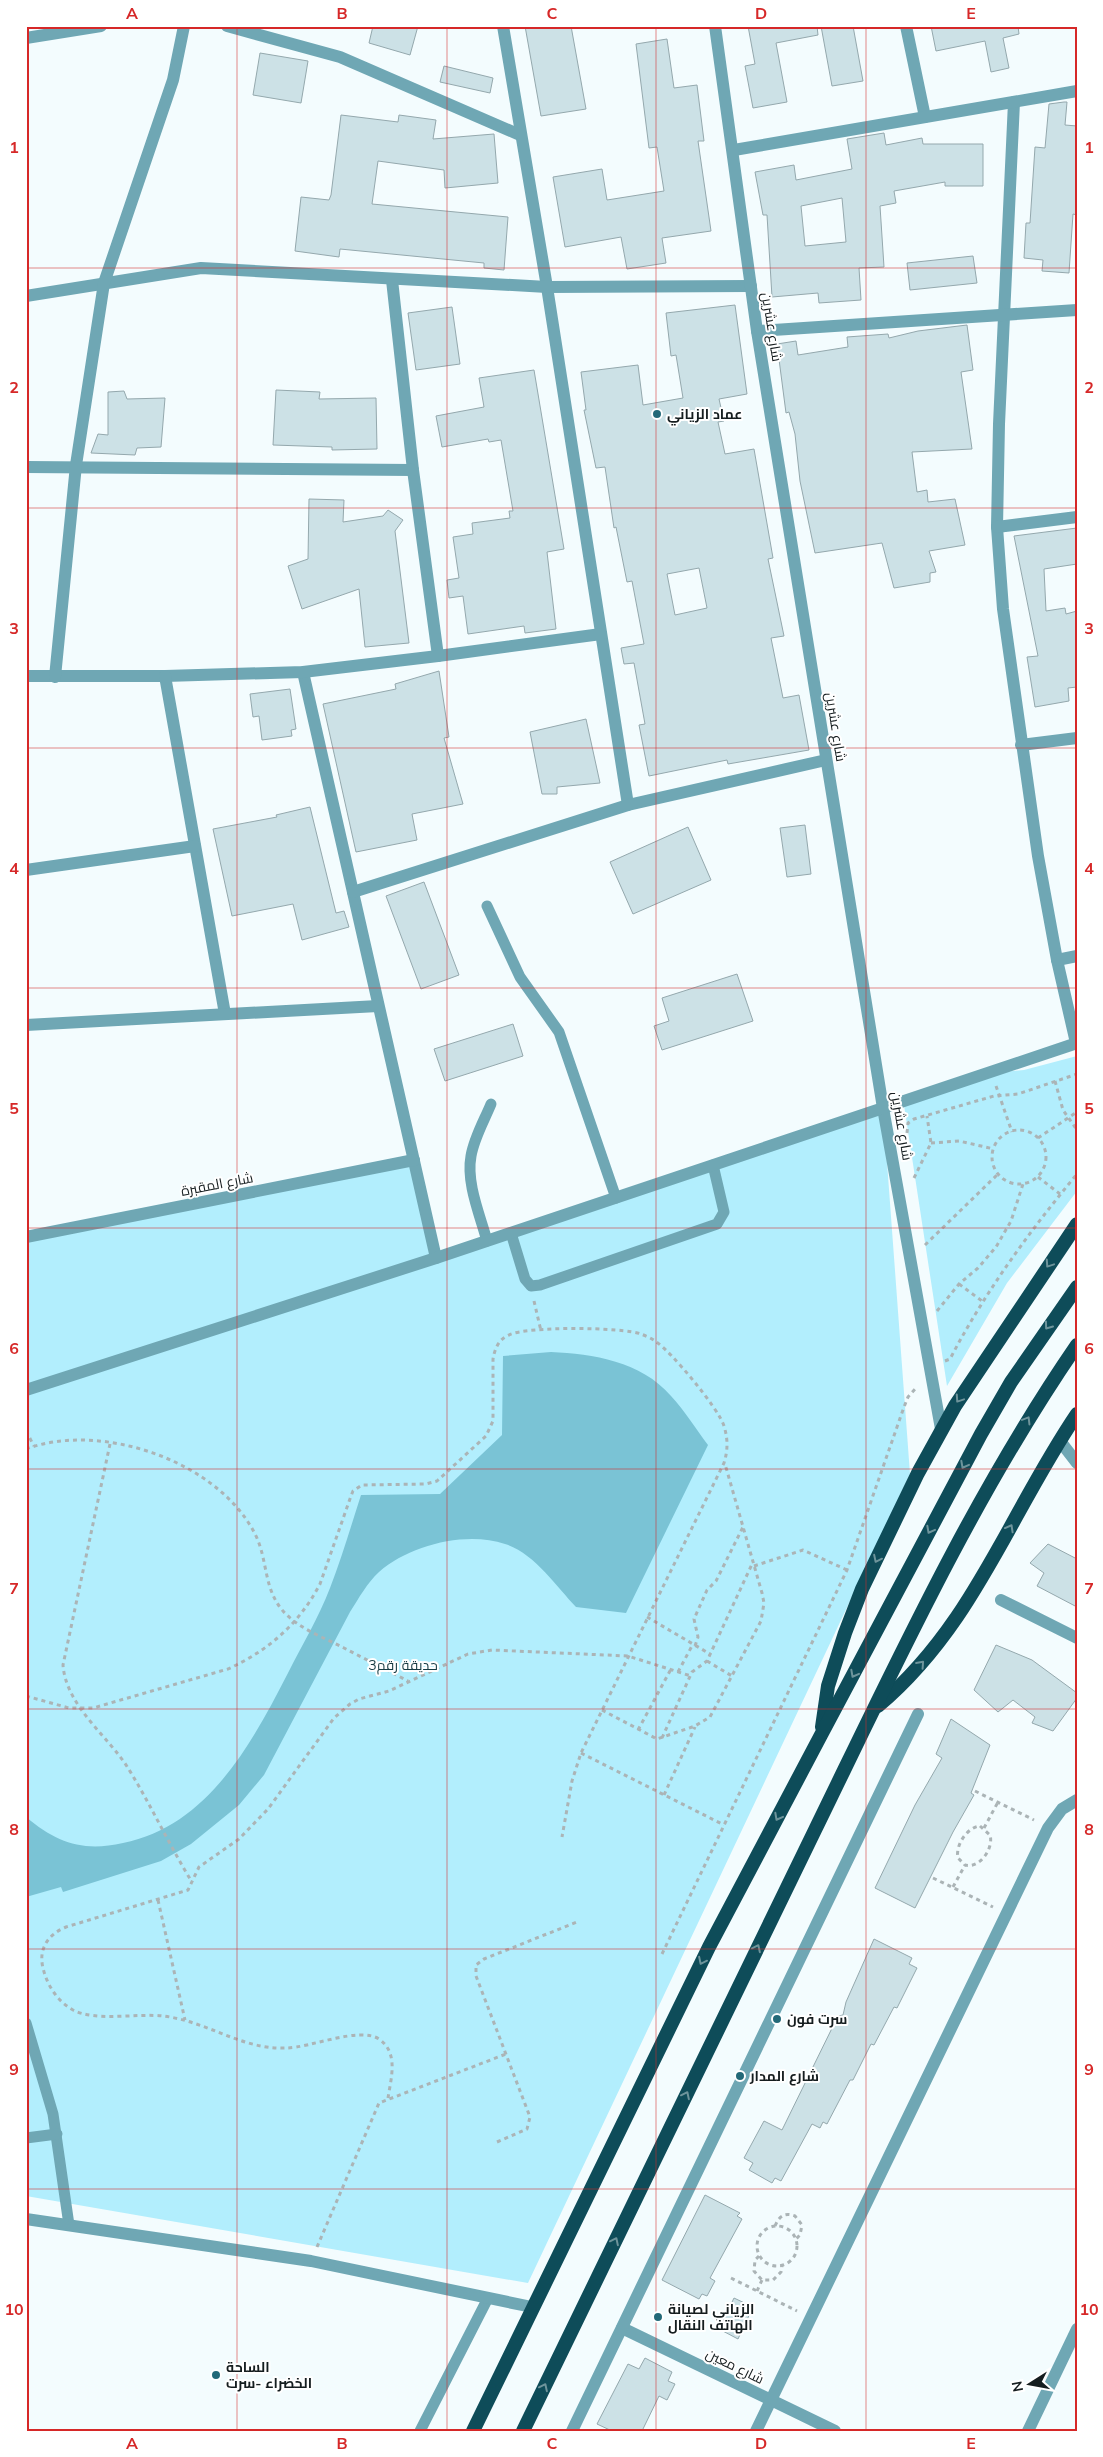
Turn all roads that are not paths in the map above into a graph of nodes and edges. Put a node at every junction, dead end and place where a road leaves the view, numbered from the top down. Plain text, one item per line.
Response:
1 (101, 26) edge
2 (184, 26) edge
3 (227, 26) edge
4 (503, 26) edge
5 (715, 26) edge
6 (906, 26) edge
7 (26, 38) edge
8 (1077, 91) edge
9 (1014, 102) junction
10 (925, 117) junction
11 (520, 135) junction
12 (734, 150) junction
13 (392, 280) junction
14 (104, 282) junction
15 (751, 286) junction
16 (547, 287) junction
17 (26, 296) edge
18 (1077, 310) edge
19 (1004, 315) junction
20 (757, 331) junction
21 (76, 466) junction
22 (26, 467) edge
23 (413, 470) junction
24 (1077, 517) edge
25 (997, 527) junction
26 (601, 634) junction
27 (438, 656) junction
28 (303, 672) junction
29 (26, 676) edge
30 (165, 676) junction
31 (56, 677) junction
32 (1077, 738) edge
33 (1021, 745) junction
34 (826, 760) junction
35 (628, 805) junction
36 (195, 846) junction
37 (26, 870) edge
38 (353, 892) junction
39 (487, 906) dead end
40 (1077, 956) edge
41 (1057, 960) junction
42 (378, 1006) junction
43 (225, 1014) junction
44 (26, 1026) edge
45 (1076, 1043) edge
46 (491, 1104) dead end
47 (883, 1108) junction
48 (414, 1160) junction
49 (713, 1165) junction
50 (616, 1198) junction
51 (1077, 1224) edge
52 (511, 1233) junction
53 (26, 1237) edge
54 (487, 1241) junction
55 (436, 1258) junction
56 (1077, 1287) edge
57 (1077, 1345) edge
58 (26, 1389) edge
59 (1077, 1414) edge
60 (942, 1430) junction
61 (1060, 1441) junction
62 (1077, 1463) edge
63 (1001, 1600) dead end
64 (1077, 1638) edge
65 (874, 1710) junction
66 (918, 1714) dead end
67 (821, 1735) junction
68 (1077, 1800) edge
69 (26, 2023) edge
70 (58, 2134) junction
71 (26, 2138) edge
72 (26, 2219) edge
73 (69, 2225) junction
74 (488, 2298) junction
75 (532, 2307) junction
76 (622, 2328) junction
77 (1077, 2329) edge
78 (1073, 2345) edge
79 (770, 2401) junction
80 (420, 2431) edge
81 (473, 2431) edge
82 (523, 2431) edge
83 (572, 2431) edge
84 (756, 2431) edge
85 (834, 2431) edge
86 (1028, 2431) edge

1 - 7 street
2 - 14 street
3 - 11 street
4 - 11 street
5 - 12 street, شارع عشرين
6 - 10 street
8 - 9 street
9 - 10 street
9 - 19 street
10 - 12 street
11 - 16 street
12 - 15 street, شارع عشرين
13 - 14 street
13 - 16 street
13 - 23 street
14 - 17 street
14 - 21 street
15 - 16 street
15 - 20 street, شارع عشرين
16 - 26 street
18 - 19 street
19 - 20 street
19 - 25 street
20 - 34 street, شارع عشرين
21 - 22 street
21 - 23 street
21 - 31 street
23 - 27 street
24 - 25 street
25 - 33 street
26 - 27 street
26 - 35 street
27 - 28 street
28 - 30 street
28 - 38 street
29 - 31 street
30 - 31 street
30 - 36 street
32 - 33 street
33 - 41 street
34 - 35 street
34 - 47 street, شارع عشرين
35 - 38 street
36 - 37 street
36 - 43 street
38 - 42 street
39 - 50 lane
40 - 41 street
41 - 45 street
42 - 43 street
42 - 48 street
43 - 44 street
45 - 47 street
46 - 54 lane
47 - 49 street
47 - 60 street, شارع عشرين
48 - 53 street, شارع المقبرة
48 - 55 street
49 - 50 street
49 - 52 lane
50 - 52 street
51 -> 60 highway
52 - 54 street
54 - 55 street
55 - 58 street
56 -> 67 highway
65 -> 57 highway
59 - 61 highway
60 -> 67 highway
61 - 62 street
65 -> 61 highway
63 - 64 street
82 -> 65 highway
66 - 76 street
67 -> 75 highway
68 - 79 street
69 - 70 lane
70 - 71 lane
70 - 73 lane
72 - 73 street
73 - 74 street
74 - 75 street
74 - 80 lane
75 - 81 highway
76 - 79 street, شارع معين
76 - 83 street
77 - 78 street
78 - 86 street
79 - 84 street
79 - 85 street, شارع معين

